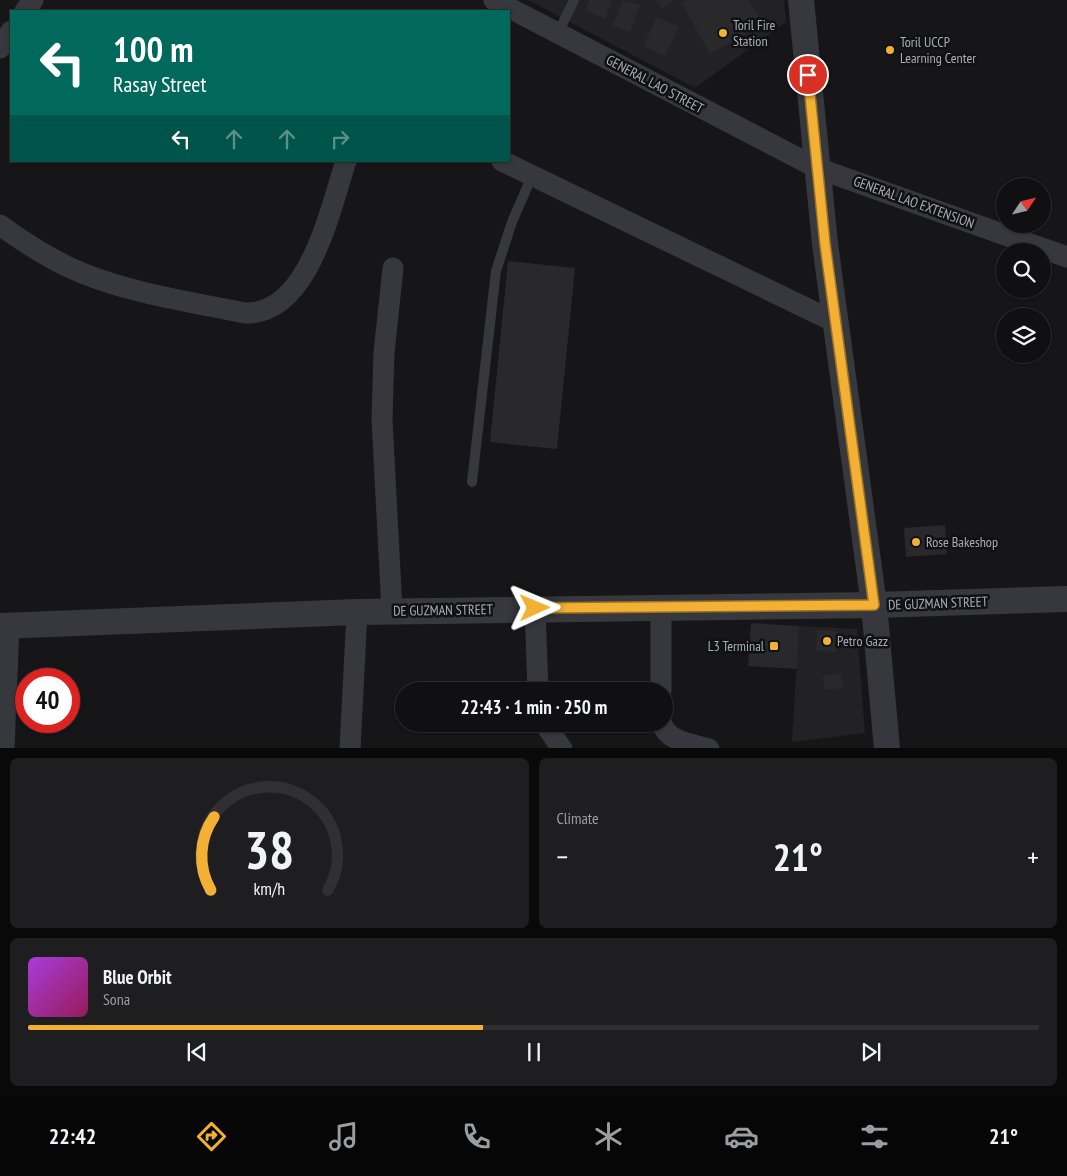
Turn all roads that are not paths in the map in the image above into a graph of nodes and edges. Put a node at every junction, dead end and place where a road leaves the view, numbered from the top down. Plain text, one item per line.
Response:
1 (494, 0) edge
2 (574, 0) edge
3 (801, 0) edge
4 (10, 33) edge
5 (558, 33) junction
6 (0, 48) edge
7 (346, 162) edge
8 (504, 162) edge
9 (817, 168) junction
10 (532, 176) junction
11 (0, 225) edge
12 (1067, 257) edge
13 (393, 268) dead end
14 (836, 323) junction
15 (472, 482) dead end
16 (1067, 599) edge
17 (874, 605) junction
18 (661, 606) junction
19 (535, 608) junction
20 (392, 611) junction
21 (357, 612) junction
22 (5, 626) edge
23 (538, 682) edge
24 (661, 682) edge
25 (551, 732) edge
26 (668, 732) edge
27 (4, 748) edge
28 (350, 748) edge
29 (562, 748) edge
30 (709, 748) edge
31 (887, 748) edge

1 - 5 street, GENERAL LAO STREET
2 - 5 lane
3 - 9 street
4 - 6 street
5 - 9 street, GENERAL LAO STREET
7 - 11 street
8 - 10 street
9 - 12 street, GENERAL LAO EXTENSION
9 - 14 street
10 - 14 street
10 - 15 lane
13 - 20 street
14 - 17 street
16 - 17 street, DE GUZMAN STREET
17 - 18 street, DE GUZMAN STREET
17 - 31 street
18 - 19 street, DE GUZMAN STREET
18 - 24 street
19 - 20 street, DE GUZMAN STREET
19 - 23 street
20 - 21 street, DE GUZMAN STREET
21 - 22 street, DE GUZMAN STREET
21 - 28 street
22 - 27 street
25 - 29 street
26 - 30 street

